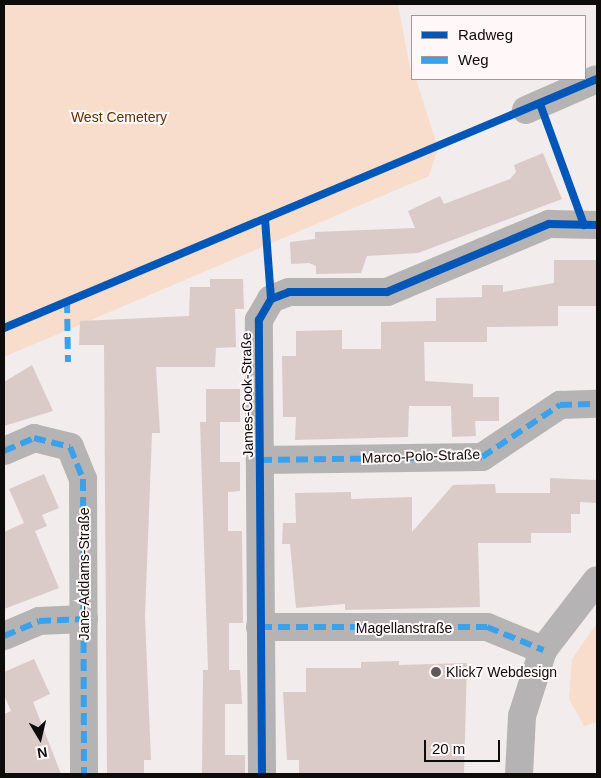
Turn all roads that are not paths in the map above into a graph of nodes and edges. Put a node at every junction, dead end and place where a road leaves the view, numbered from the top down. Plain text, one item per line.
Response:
1 (597, 79) edge
2 (526, 110) dead end
3 (597, 225) edge
4 (597, 404) edge
5 (4, 451) edge
6 (260, 460) junction
7 (597, 580) edge
8 (84, 619) junction
9 (260, 627) junction
10 (4, 636) edge
11 (543, 650) junction
12 (84, 774) edge
13 (262, 774) edge
14 (519, 774) edge

1 - 2 street
3 - 6 street, James-Cook-Straße
4 - 6 street, Marco-Polo-Straße
5 - 8 street, Jane-Addams-Straße
6 - 9 street, James-Cook-Straße
7 - 11 street
8 - 10 street
8 - 12 street, Jane-Addams-Straße
9 - 11 street, Magellanstraße
9 - 13 street, James-Cook-Straße
11 - 14 street

